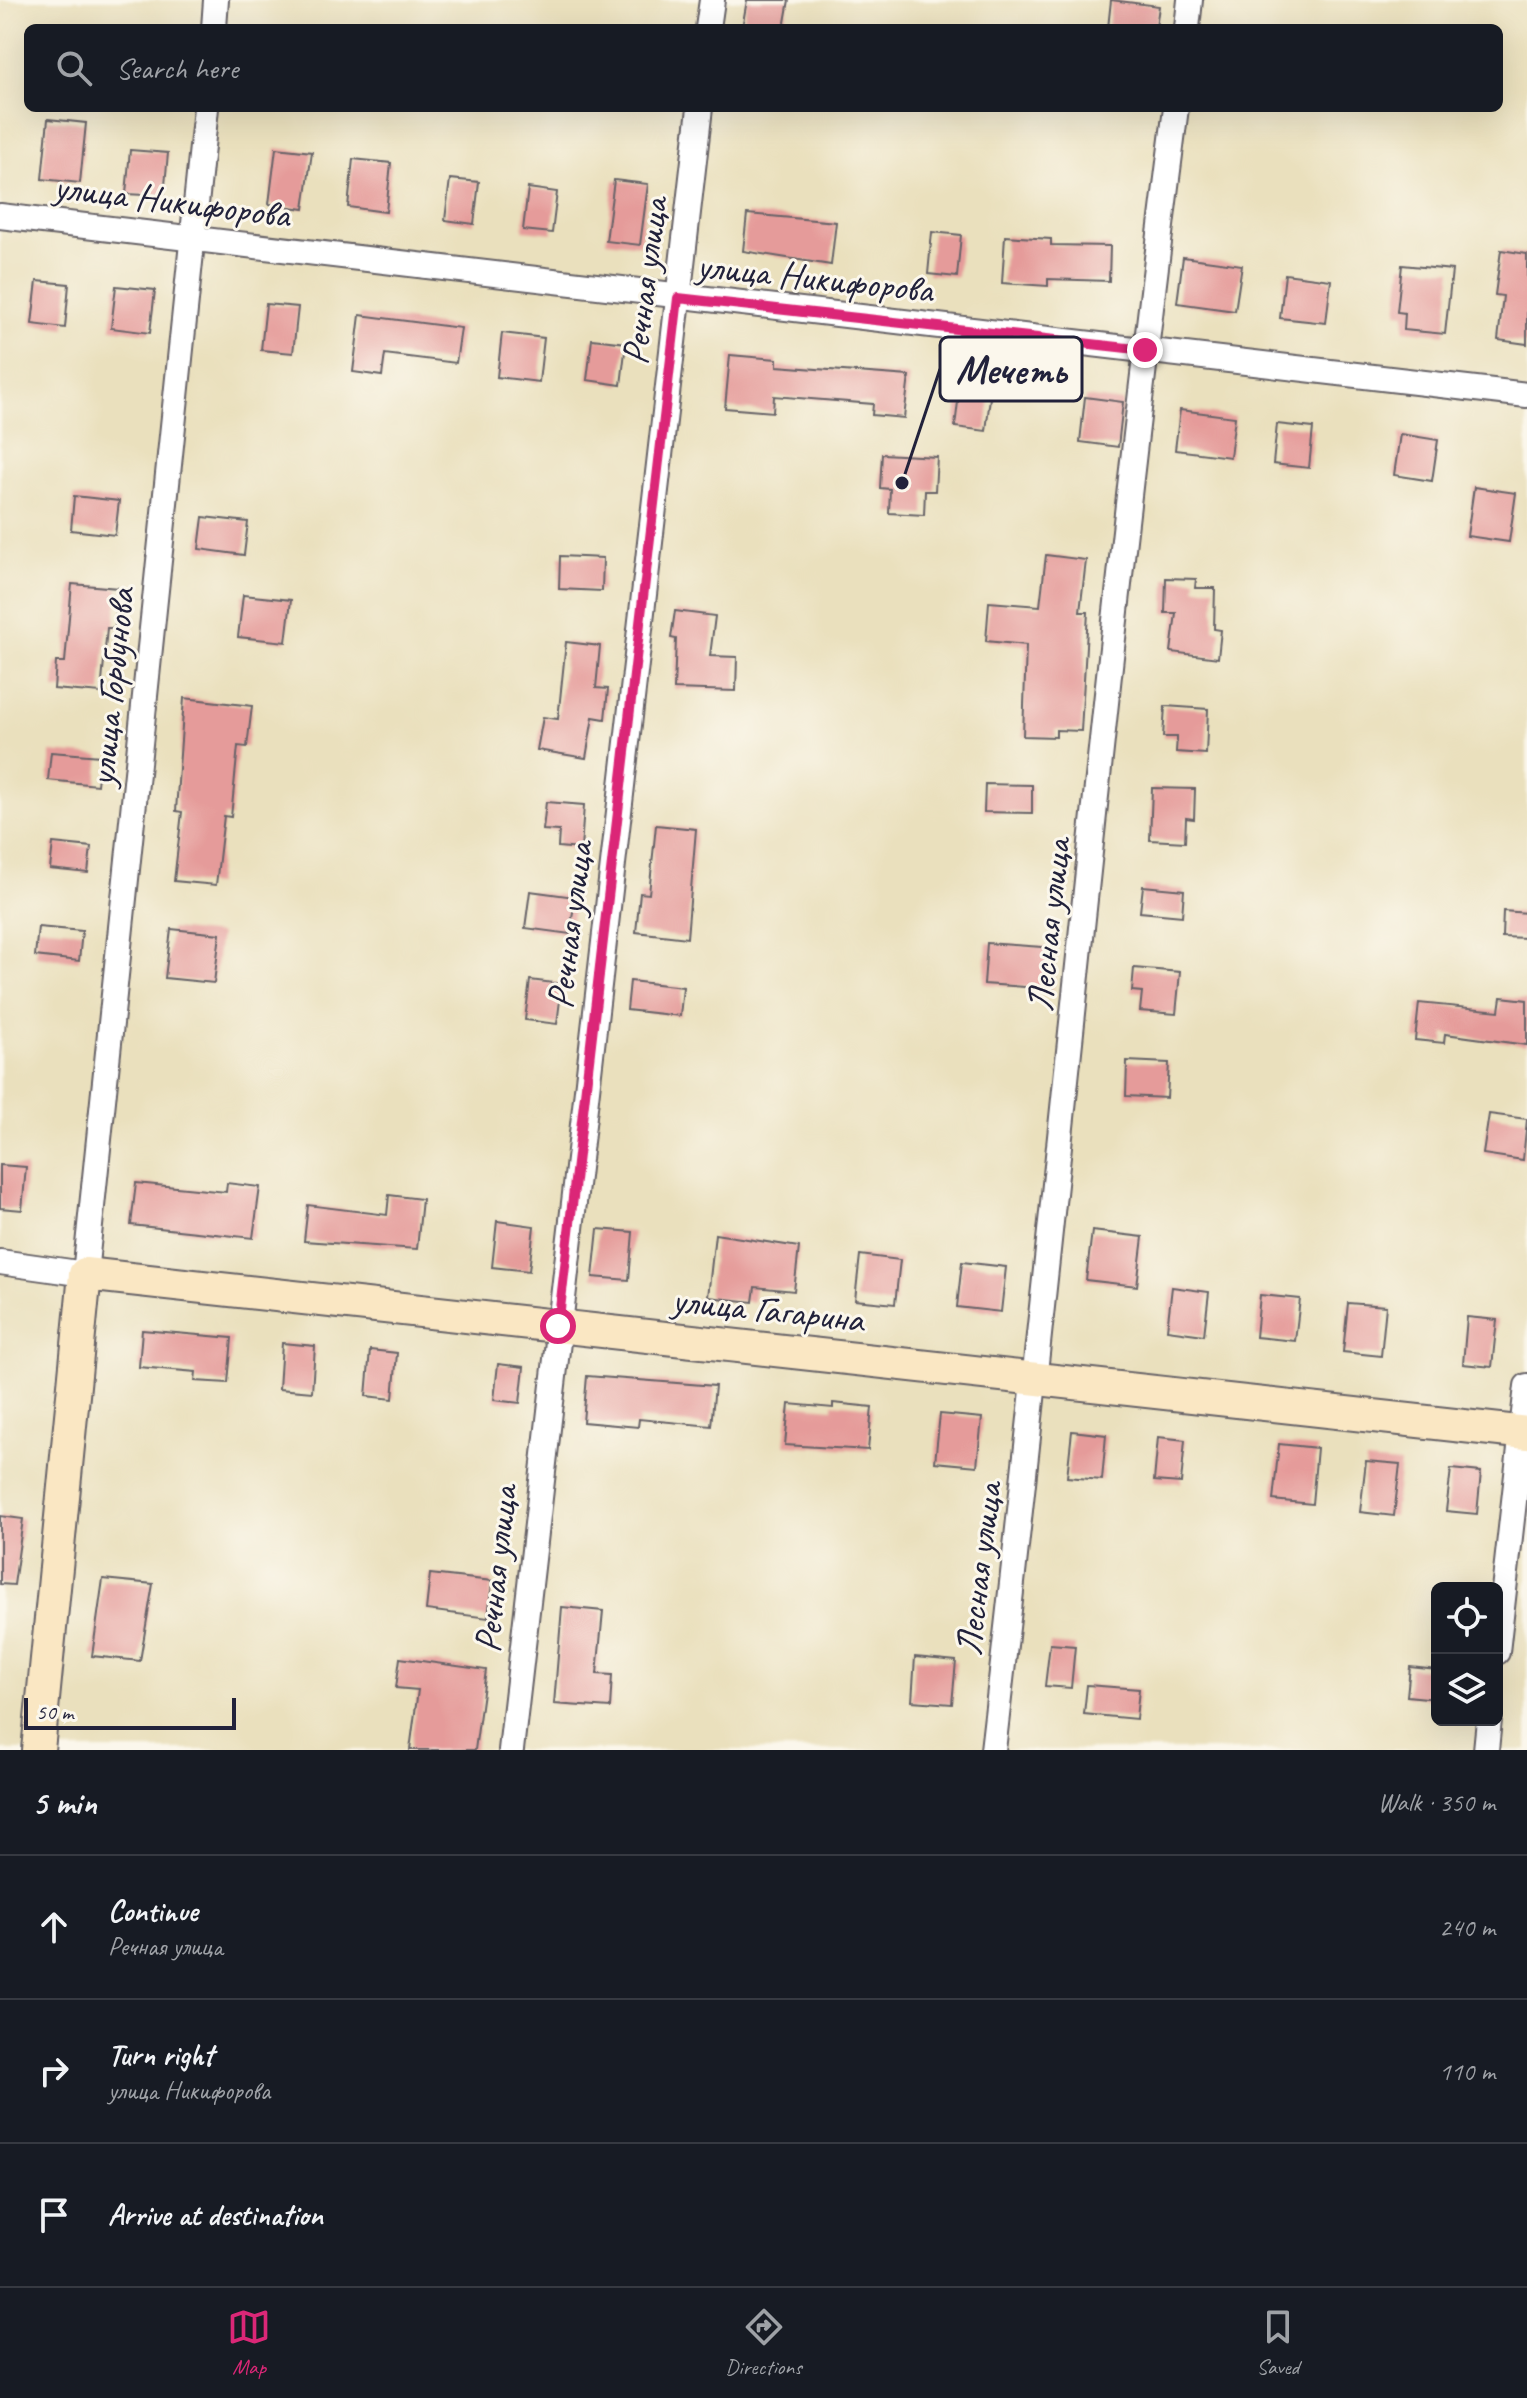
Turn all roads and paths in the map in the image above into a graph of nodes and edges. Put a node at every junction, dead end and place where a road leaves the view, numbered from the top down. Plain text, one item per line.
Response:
1 (216, 0) edge
2 (712, 0) edge
3 (1190, 0) edge
4 (214, 24) edge
5 (709, 24) edge
6 (1187, 24) edge
7 (206, 112) edge
8 (700, 112) edge
9 (1175, 112) edge
10 (0, 216) edge
11 (195, 239) junction
12 (678, 298) junction
13 (1145, 350) junction
14 (1527, 395) edge
15 (0, 1262) edge
16 (85, 1274) junction
17 (558, 1326) junction
18 (1036, 1379) junction
19 (1527, 1386) edge
20 (1525, 1432) edge
21 (1503, 1605) edge
22 (1488, 1726) edge
23 (38, 1750) edge
24 (511, 1750) edge
25 (993, 1750) edge
26 (1486, 1750) edge

1 - 4 street
2 - 5 street
3 - 6 street
7 - 11 street, улица Горбунова
8 - 12 street, Речная улица
9 - 13 street, Лесная улица
10 - 11 street, улица Никифорова
11 - 12 street, улица Никифорова
11 - 16 street, улица Горбунова
12 - 13 street, улица Никифорова
12 - 17 street, Речная улица
13 - 14 street, улица Никифорова
13 - 18 street, Лесная улица
15 - 16 street, улица Гагарина
16 - 17 main road, улица Гагарина
16 - 23 main road
17 - 18 main road, улица Гагарина
17 - 24 street, Речная улица
18 - 20 main road, улица Гагарина
18 - 25 street, Лесная улица
19 - 20 street
20 - 21 street
22 - 26 street

